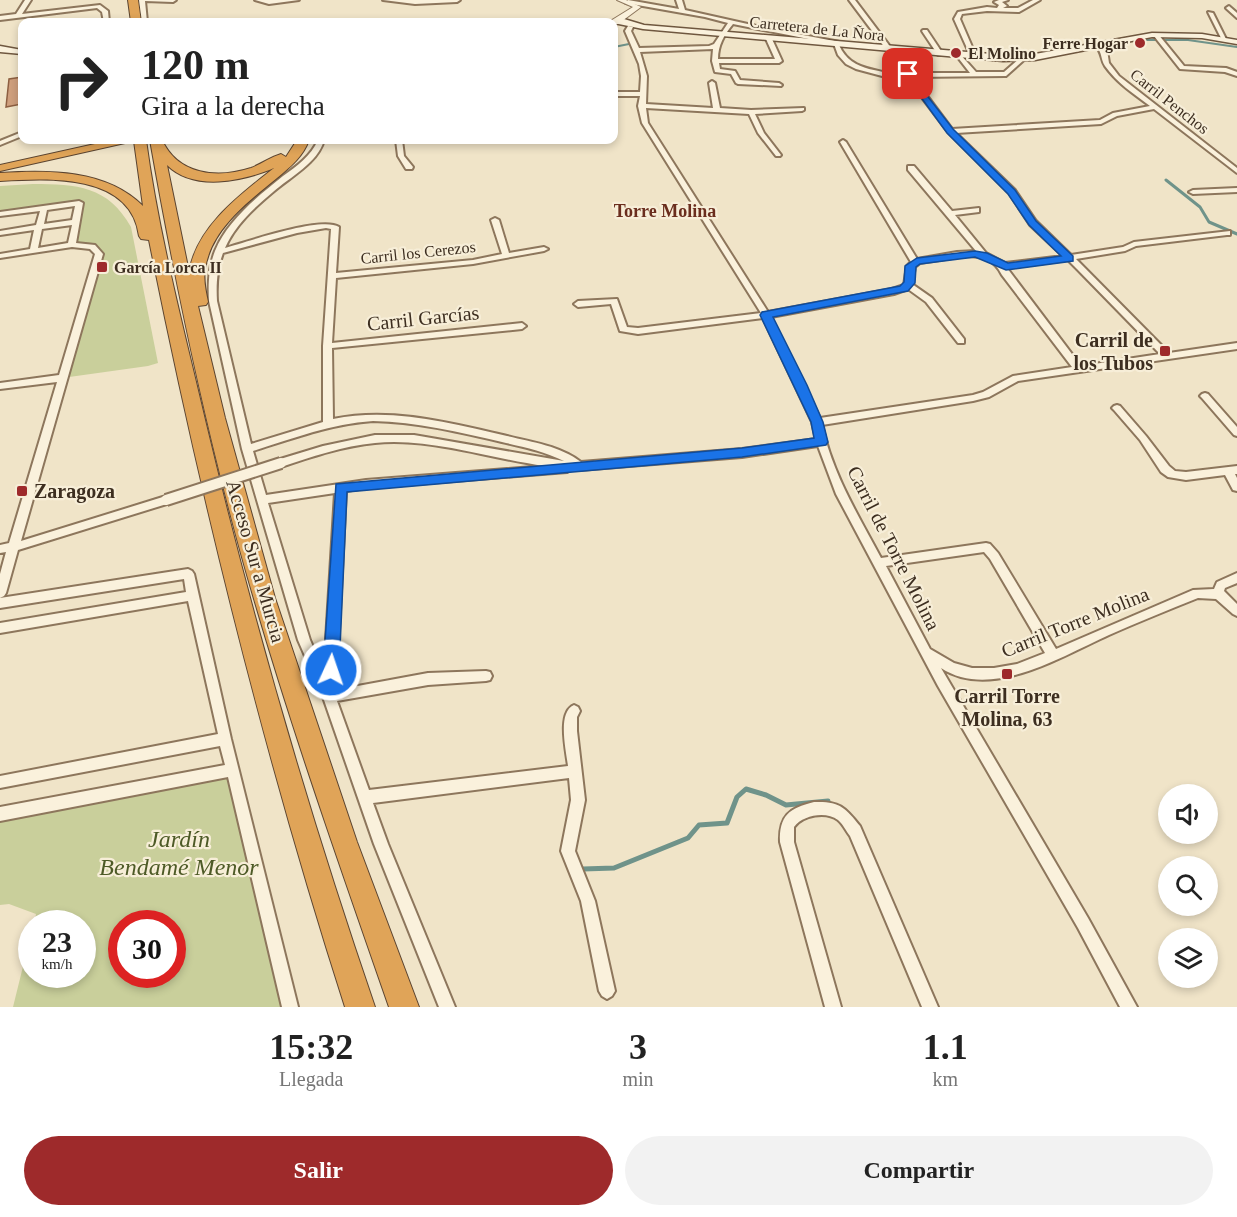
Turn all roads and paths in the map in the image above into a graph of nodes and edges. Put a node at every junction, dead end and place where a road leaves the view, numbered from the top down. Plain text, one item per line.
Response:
1 (28, 0) edge
2 (123, 0) edge
3 (133, 0) edge
4 (142, 0) edge
5 (147, 0) edge
6 (173, 0) edge
7 (258, 0) edge
8 (296, 0) edge
9 (386, 0) edge
10 (457, 0) edge
11 (679, 0) edge
12 (852, 0) edge
13 (1037, 0) edge
14 (624, 1) edge
15 (1004, 3) edge
16 (650, 6) junction
17 (638, 8) junction
18 (1229, 8) dead end
19 (987, 9) junction
20 (1010, 10) junction
21 (683, 12) junction
22 (1210, 13) dead end
23 (630, 14) junction
24 (18, 15) junction
25 (1237, 16) edge
26 (0, 18) edge
27 (106, 18) edge
28 (124, 18) edge
29 (135, 18) edge
30 (144, 18) edge
31 (731, 23) junction
32 (618, 24) edge
33 (618, 26) edge
34 (630, 28) junction
35 (925, 31) dead end
36 (720, 34) junction
37 (1158, 37) junction
38 (769, 39) junction
39 (1225, 40) junction
40 (1237, 42) edge
41 (716, 45) junction
42 (836, 45) junction
43 (1098, 45) junction
44 (858, 47) junction
45 (703, 48) junction
46 (0, 49) edge
47 (637, 50) junction
48 (18, 51) edge
49 (891, 51) junction
50 (714, 53) junction
51 (940, 54) junction
52 (959, 55) junction
53 (973, 56) junction
54 (1023, 58) junction
55 (715, 62) junction
56 (908, 74) junction
57 (974, 74) junction
58 (1237, 74) edge
59 (898, 77) junction
60 (712, 83) dead end
61 (779, 85) dead end
62 (916, 87) junction
63 (618, 94) edge
64 (641, 94) junction
65 (641, 106) junction
66 (1155, 107) junction
67 (802, 109) dead end
68 (717, 110) junction
69 (751, 112) junction
70 (950, 131) junction
71 (18, 136) edge
72 (843, 142) dead end
73 (0, 143) edge
74 (51, 144) dead end
75 (95, 144) edge
76 (98, 144) edge
77 (141, 144) edge
78 (157, 144) edge
79 (159, 144) edge
80 (293, 144) edge
81 (302, 144) edge
82 (318, 144) edge
83 (400, 144) edge
84 (778, 155) dead end
85 (0, 163) edge
86 (409, 167) dead end
87 (911, 168) dead end
88 (0, 169) edge
89 (1237, 171) edge
90 (0, 177) edge
91 (1237, 190) edge
92 (1193, 192) dead end
93 (44, 208) junction
94 (976, 210) dead end
95 (950, 213) junction
96 (0, 214) edge
97 (495, 220) dead end
98 (75, 222) junction
99 (39, 227) junction
100 (0, 233) edge
101 (1227, 233) dead end
102 (72, 245) junction
103 (544, 249) dead end
104 (33, 251) junction
105 (159, 252) junction
106 (218, 252) junction
107 (506, 255) junction
108 (983, 255) junction
109 (0, 256) edge
110 (1069, 258) junction
111 (915, 262) junction
112 (1002, 266) junction
113 (334, 276) junction
114 (908, 285) junction
115 (578, 304) dead end
116 (766, 315) junction
117 (522, 326) dead end
118 (961, 340) dead end
119 (327, 346) junction
120 (1237, 346) edge
121 (1168, 357) junction
122 (1078, 368) junction
123 (62, 378) junction
124 (0, 386) edge
125 (1205, 396) dead end
126 (1117, 408) dead end
127 (216, 418) junction
128 (817, 422) junction
129 (328, 424) junction
130 (1237, 434) edge
131 (821, 442) junction
132 (247, 449) junction
133 (557, 454) junction
134 (548, 463) junction
135 (579, 466) junction
136 (1233, 470) edge
137 (541, 472) junction
138 (1237, 487) edge
139 (341, 488) junction
140 (261, 500) junction
141 (14, 547) junction
142 (0, 549) edge
143 (879, 563) junction
144 (1237, 578) edge
145 (0, 593) edge
146 (1217, 594) junction
147 (192, 596) junction
148 (0, 603) edge
149 (1237, 611) edge
150 (0, 628) edge
151 (924, 649) junction
152 (1053, 655) junction
153 (957, 671) junction
154 (325, 672) junction
155 (486, 676) dead end
156 (939, 677) junction
157 (330, 697) junction
158 (574, 711) dead end
159 (225, 739) junction
160 (232, 770) junction
161 (576, 771) junction
162 (0, 782) edge
163 (364, 797) junction
164 (0, 814) edge
165 (606, 991) dead end
166 (290, 1007) edge
167 (360, 1007) edge
168 (404, 1007) edge
169 (447, 1007) edge
170 (833, 1007) edge
171 (930, 1007) edge
172 (1129, 1007) edge

1 - 24 street
2 - 28 highway
3 - 29 highway
4 - 30 street
5 - 6 street
7 - 8 street
9 - 10 street
11 - 21 street
12 - 49 street
13 - 20 street
14 - 16 street
14 - 17 street
15 - 19 street
15 - 20 street
16 - 17 street
16 - 21 street
17 - 23 street
18 - 25 street
19 - 20 street
19 - 53 street
21 - 31 street
22 - 39 street
23 - 32 street
23 - 34 street
24 - 26 street
24 - 27 street
31 - 36 street
31 - 44 street
33 - 34 main road, Carretera de La Ñora
34 - 36 main road, Carretera de La Ñora
34 - 47 street, Carril de Torre Molina
35 - 51 street
36 - 38 main road, Carretera de La Ñora
36 - 41 street
37 - 39 main road, Carretera de La Ñora
37 - 43 main road, Carretera de La Ñora
37 - 58 street
38 - 42 main road, Carretera de La Ñora
38 - 55 street
39 - 40 main road, Carretera de La Ñora
41 - 45 street
41 - 50 street
42 - 44 main road, Carretera de La Ñora
42 - 59 street
43 - 54 main road, Carretera de La Ñora
43 - 66 street, Carril Penchos
44 - 49 main road, Carretera de La Ñora
45 - 47 street
45 - 50 street
46 - 48 main road
47 - 64 street, Carril de Torre Molina
49 - 51 main road, Carretera de La Ñora
49 - 56 street
50 - 55 street
51 - 52 main road, Carretera de La Ñora
52 - 53 main road, Carretera de La Ñora
52 - 57 street
53 - 54 main road, Carretera de La Ñora
54 - 57 street
55 - 61 street
56 - 57 street
56 - 59 street
56 - 62 street
59 - 62 street
60 - 68 street
62 - 70 street
63 - 64 street
64 - 65 street, Carril de Torre Molina
65 - 68 street
65 - 116 street, Carril de Torre Molina
66 - 70 street
66 - 89 street, Carril Penchos
67 - 69 street
68 - 69 street
69 - 84 street
70 - 110 street
71 - 73 street
72 - 111 street
74 - 85 highway
75 - 85 highway
76 - 88 highway
77 - 105 highway, Acceso Sur a Murcia
78 - 127 highway, Acceso Sur a Murcia
79 - 80 highway
81 - 127 highway
82 - 106 street
83 - 86 street
87 - 95 street
90 - 105 highway
91 - 92 street
93 - 96 street
93 - 98 street
93 - 99 street
94 - 95 street
95 - 108 street
97 - 107 street, Carril los Cerezos
98 - 99 street
98 - 102 street
99 - 100 street
99 - 104 street
101 - 110 street
102 - 104 street
102 - 123 street
103 - 107 street, Carril los Cerezos
104 - 109 street
105 - 167 highway, Acceso Sur a Murcia
106 - 113 street
106 - 132 street
107 - 113 street, Carril los Cerezos
108 - 111 street
108 - 112 street
110 - 112 street
110 - 121 street
111 - 114 street
112 - 122 street
113 - 119 street
114 - 116 street
114 - 118 street
115 - 116 street
116 - 128 street, Carril de Torre Molina
117 - 119 street, Carril Garcías
119 - 129 street
120 - 121 street
121 - 122 street
122 - 128 street
123 - 124 street
123 - 141 street
125 - 130 street
126 - 136 street
127 - 168 highway, Acceso Sur a Murcia
128 - 131 street, Carril de Torre Molina
129 - 132 street
129 - 133 street
131 - 135 street
131 - 143 street, Carril de Torre Molina
132 - 140 street
133 - 134 street
133 - 135 street
134 - 135 street
134 - 137 street
134 - 141 street, bridge
135 - 137 street
136 - 138 street
137 - 139 street
139 - 140 street
139 - 154 street
140 - 154 street
141 - 142 street
141 - 145 street
143 - 151 street, Carril de Torre Molina
143 - 152 street
144 - 146 street
146 - 149 street
146 - 152 street, Carril Torre Molina
147 - 148 street
147 - 150 street
147 - 159 street
151 - 153 street, Carril Torre Molina
151 - 156 street, Carril de Torre Molina
152 - 153 street, Carril Torre Molina
153 - 156 street
154 - 157 street
155 - 157 street
156 - 172 street, Carril de Torre Molina
157 - 163 street
158 - 161 street
159 - 160 street
159 - 162 street
160 - 164 street
160 - 166 street
161 - 163 street
161 - 165 street
163 - 169 street
170 - 171 street

